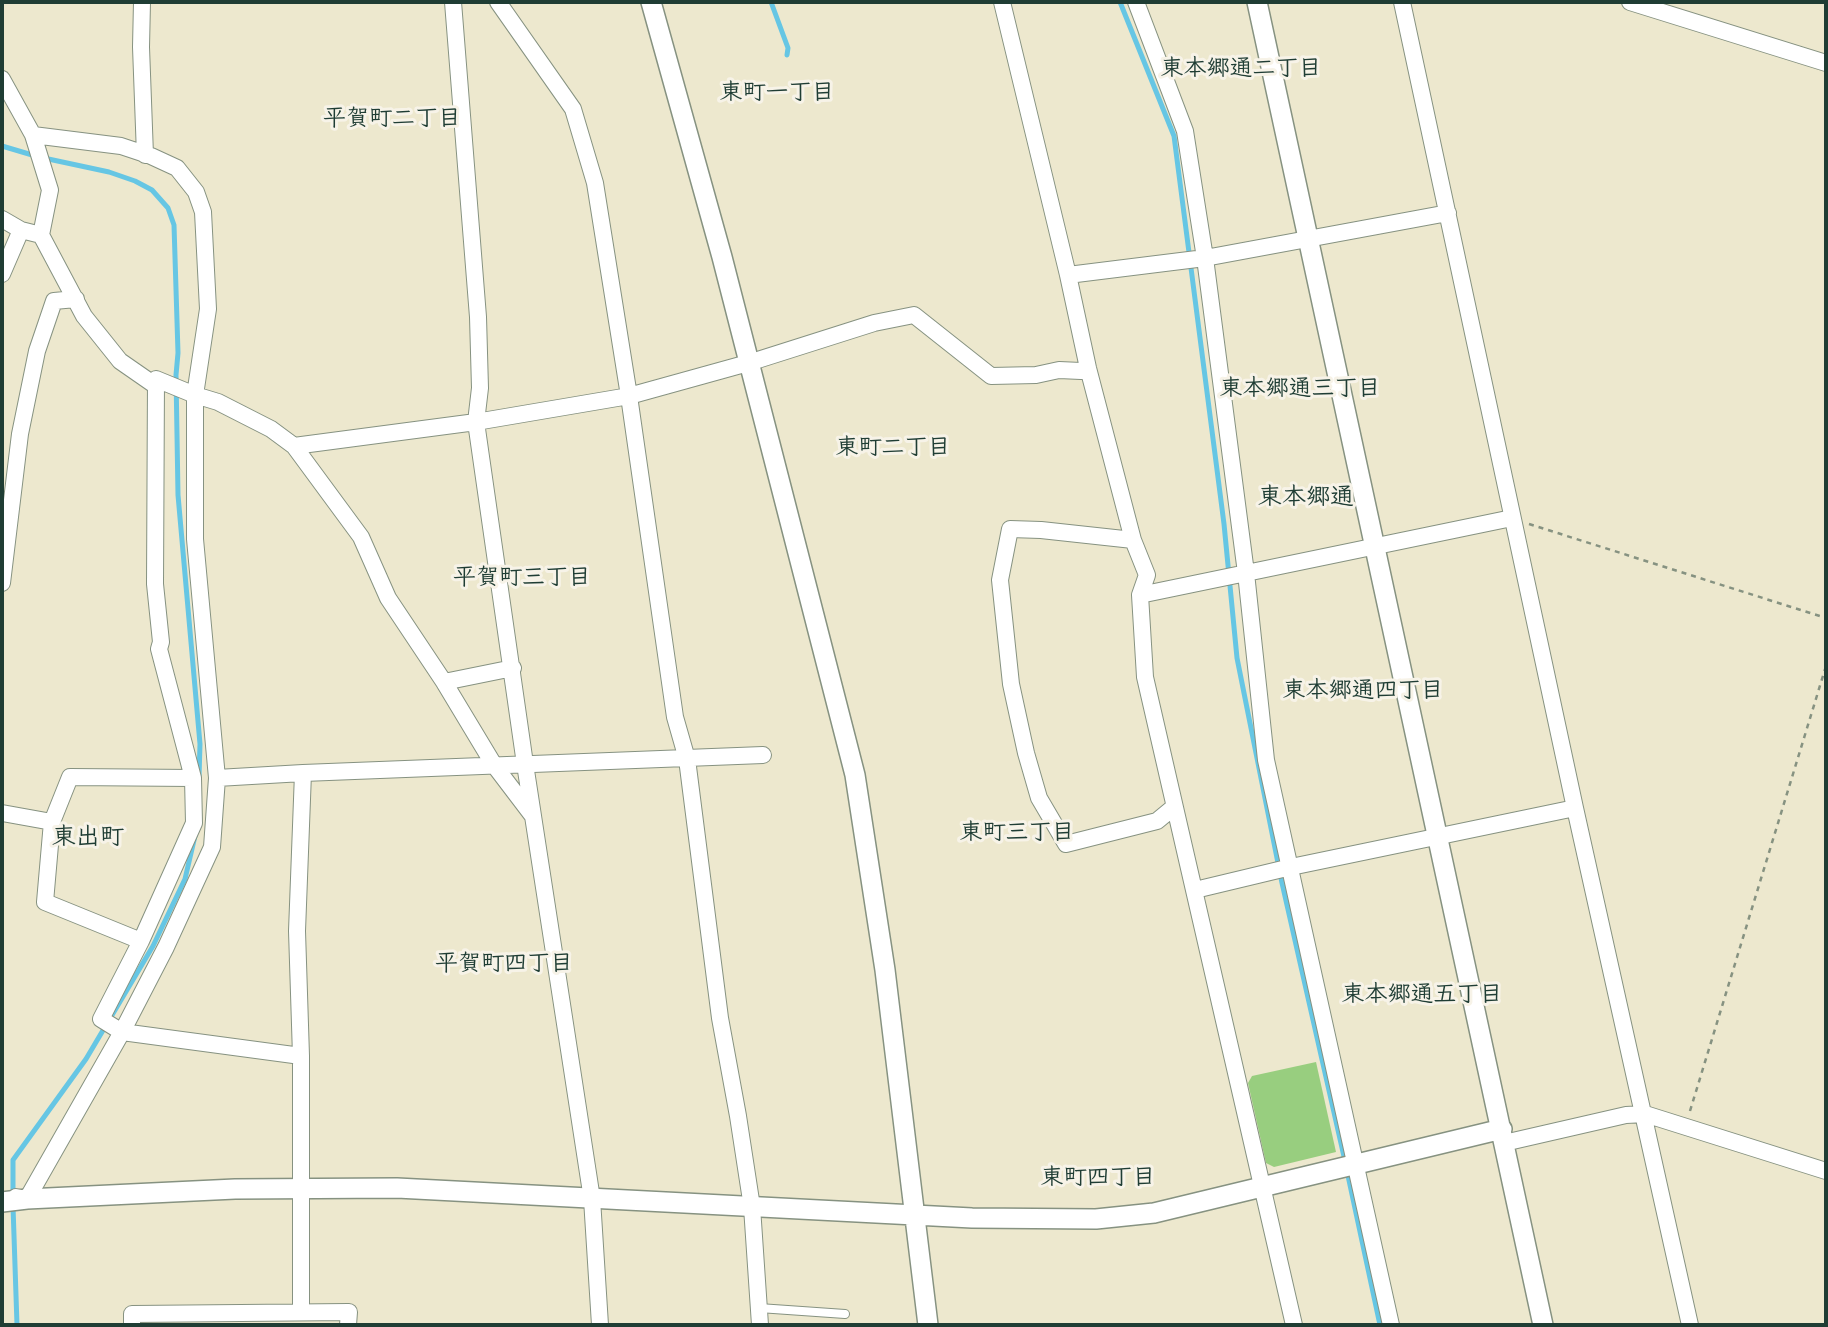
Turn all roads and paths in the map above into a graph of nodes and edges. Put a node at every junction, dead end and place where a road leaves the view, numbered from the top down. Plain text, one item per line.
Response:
1 (142, 2) edge
2 (453, 2) edge
3 (498, 2) edge
4 (651, 2) edge
5 (1002, 2) edge
6 (1136, 2) edge
7 (1257, 2) edge
8 (1402, 2) edge
9 (1630, 2) edge
10 (1826, 63) edge
11 (2, 79) edge
12 (33, 135) junction
13 (145, 155) junction
14 (1448, 213) junction
15 (2, 219) edge
16 (21, 230) junction
17 (41, 235) junction
18 (1309, 237) junction
19 (1205, 258) junction
20 (2, 274) edge
21 (1068, 275) junction
22 (76, 299) junction
23 (748, 363) junction
24 (1088, 368) junction
25 (156, 386) junction
26 (195, 395) junction
27 (629, 397) junction
28 (476, 422) junction
29 (294, 446) junction
30 (1512, 518) junction
31 (1133, 540) junction
32 (1373, 546) junction
33 (1246, 573) junction
34 (2, 583) edge
35 (1140, 595) junction
36 (1826, 618) edge
37 (1826, 666) edge
38 (513, 668) junction
39 (444, 682) junction
40 (763, 755) dead end
41 (687, 759) junction
42 (525, 764) junction
43 (495, 765) junction
44 (303, 773) junction
45 (193, 778) junction
46 (217, 778) junction
47 (1174, 807) junction
48 (1575, 808) junction
49 (2, 813) edge
50 (533, 817) junction
51 (52, 822) junction
52 (1437, 836) junction
53 (1291, 867) junction
54 (1195, 890) junction
55 (141, 941) junction
56 (122, 1032) junction
57 (301, 1056) junction
58 (1644, 1114) junction
59 (1685, 1126) junction
60 (1503, 1136) junction
61 (1356, 1164) junction
62 (1826, 1171) edge
63 (1264, 1186) junction
64 (301, 1188) junction
65 (2, 1194) edge
66 (27, 1199) junction
67 (592, 1199) junction
68 (2, 1202) edge
69 (752, 1207) junction
70 (914, 1215) junction
71 (758, 1308) junction
72 (301, 1312) junction
73 (845, 1314) dead end
74 (237, 1319) edge
75 (132, 1325) edge
76 (348, 1325) edge
77 (600, 1325) edge
78 (760, 1325) edge
79 (928, 1325) edge
80 (1294, 1325) edge
81 (1391, 1325) edge
82 (1543, 1325) edge
83 (1690, 1325) edge

1 - 13 street
2 - 28 street
3 - 27 street
4 - 23 street
5 - 21 street
6 - 19 street
7 - 18 street
8 - 14 street
9 - 10 street
11 - 12 street
12 - 13 street
12 - 17 street
13 - 26 street
14 - 18 street
14 - 30 street
15 - 16 street
16 - 17 street
16 - 20 street
17 - 22 street
18 - 19 street
18 - 32 street
19 - 21 street
19 - 33 street
21 - 24 street
22 - 25 street
22 - 34 street
23 - 24 street
23 - 27 street
23 - 70 street
24 - 31 street
25 - 26 street
25 - 45 street
26 - 29 street
26 - 46 street
27 - 28 street
27 - 41 street
28 - 29 street
28 - 38 street
29 - 39 street
30 - 32 street
30 - 36 path
30 - 48 street
31 - 35 street
31 - 47 street
32 - 33 street
32 - 52 street
33 - 35 street
33 - 53 street
35 - 47 street
37 - 59 path
38 - 39 street
38 - 42 street
39 - 43 street
40 - 41 street
41 - 42 street
41 - 69 street
42 - 43 street
42 - 50 street
43 - 44 street
43 - 50 street
44 - 46 street
44 - 57 street
45 - 51 street
45 - 55 street
46 - 56 street
47 - 54 street
48 - 52 street
48 - 58 street
49 - 51 street
50 - 67 street
51 - 55 street
52 - 53 street
52 - 60 street
53 - 54 street
53 - 61 street
54 - 63 street
55 - 56 street
56 - 57 street
56 - 66 street
57 - 64 street
58 - 59 street
58 - 60 street
58 - 83 street
59 - 62 street
60 - 61 street
60 - 82 street
61 - 63 street
61 - 81 street
63 - 70 street
63 - 80 street
64 - 66 street
64 - 67 street
64 - 72 street
65 - 66 street
66 - 68 street
67 - 69 street
67 - 77 street
69 - 70 street
69 - 71 street
70 - 79 street
71 - 73 lane
71 - 78 street
72 - 74 street
72 - 76 street
74 - 75 street

